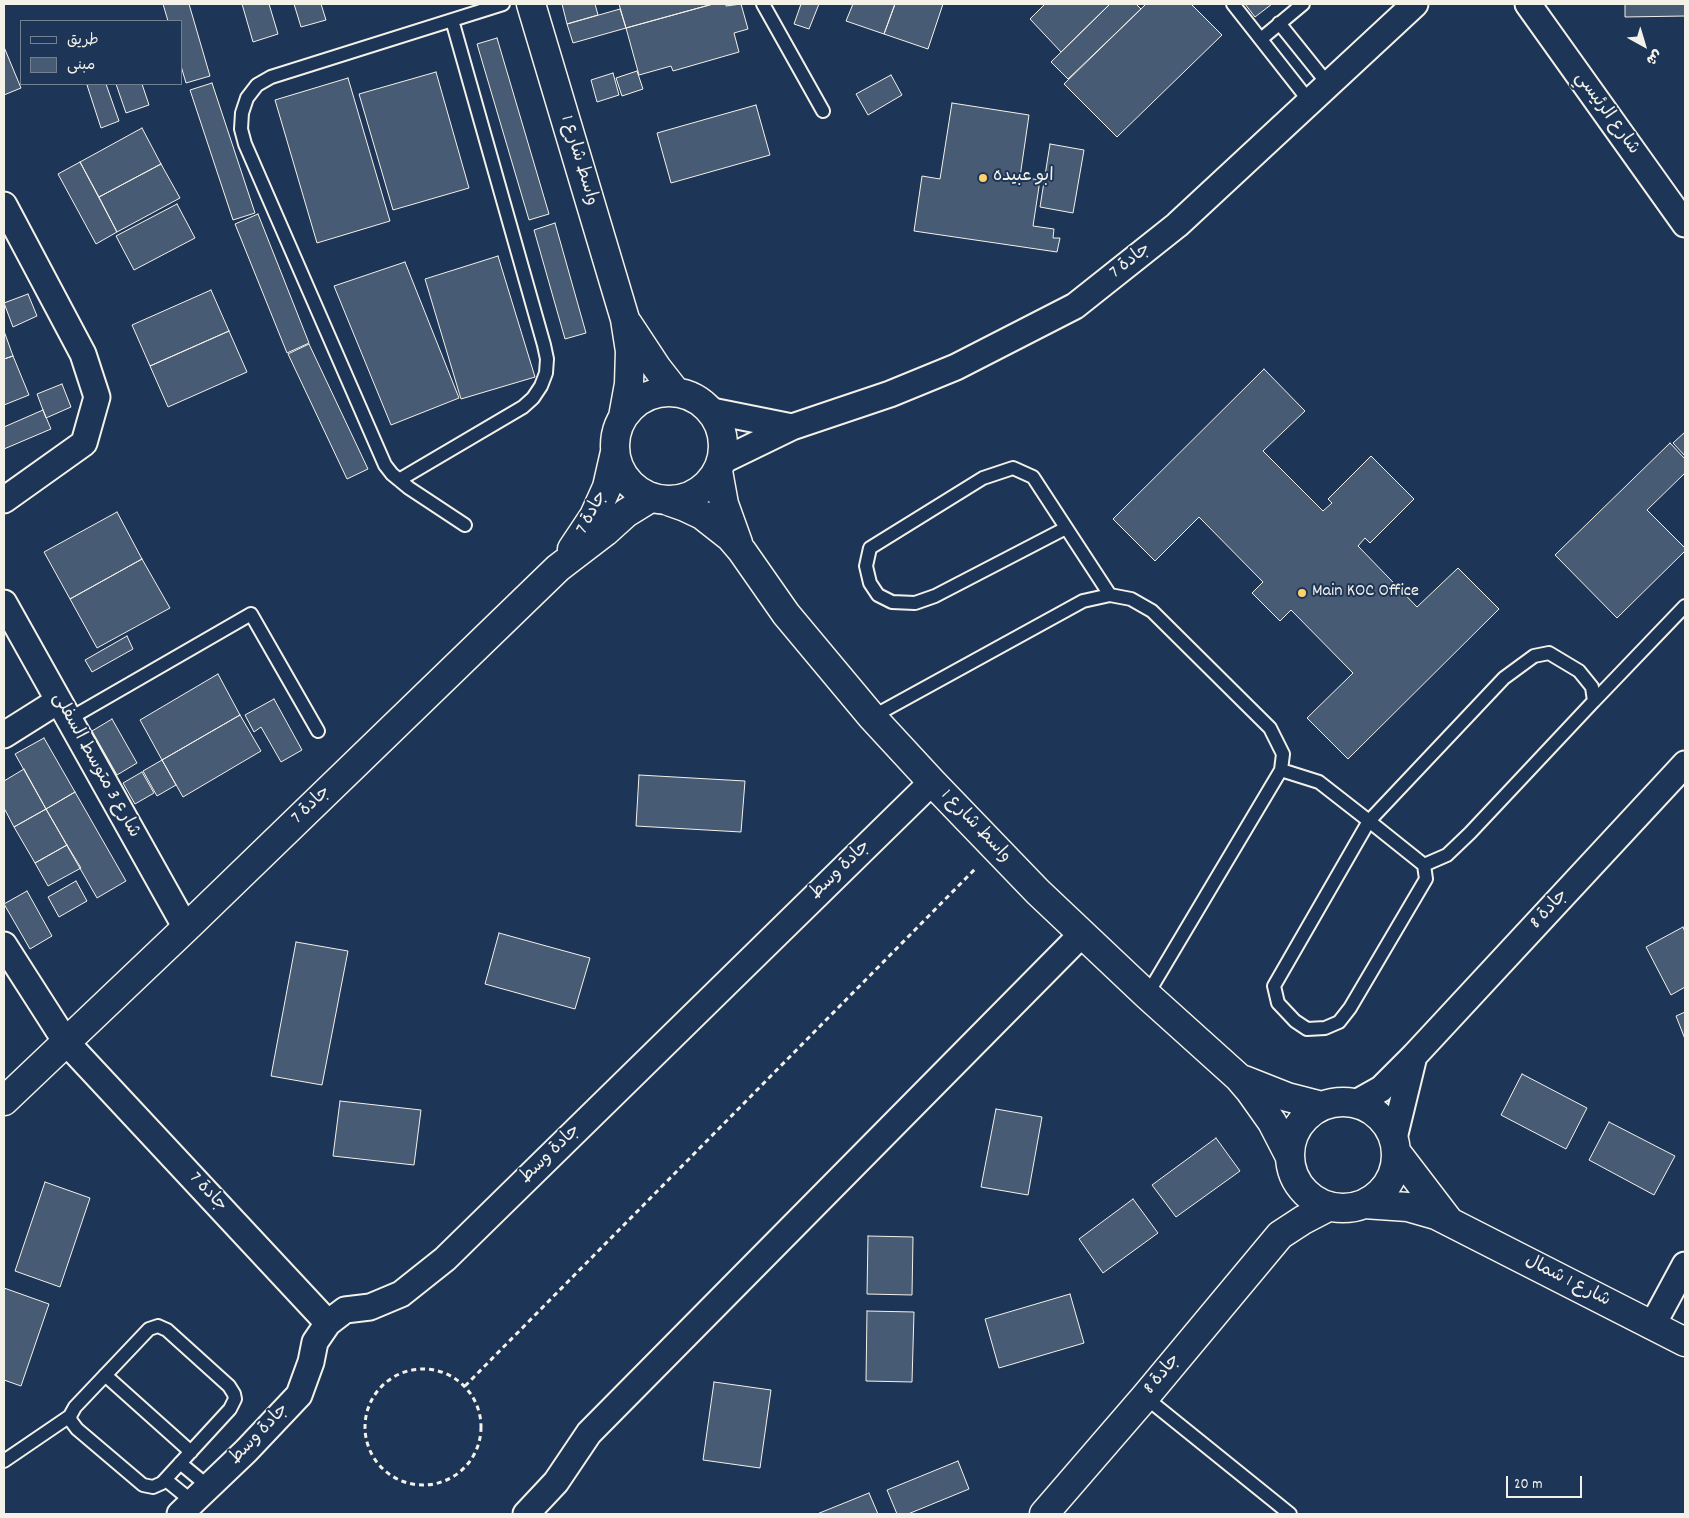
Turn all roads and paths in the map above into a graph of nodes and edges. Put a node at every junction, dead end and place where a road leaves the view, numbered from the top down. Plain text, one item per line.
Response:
1 (503, 4) edge
2 (531, 4) edge
3 (764, 4) edge
4 (1233, 4) edge
5 (1303, 4) edge
6 (1528, 4) edge
7 (1414, 5) edge
8 (452, 20) junction
9 (1279, 23) junction
10 (1260, 39) junction
11 (1328, 84) junction
12 (1310, 102) junction
13 (823, 111) dead end
14 (4, 205) edge
15 (1685, 224) edge
16 (624, 319) junction
17 (675, 392) junction
18 (712, 411) junction
19 (623, 417) junction
20 (792, 427) junction
21 (615, 452) junction
22 (720, 466) junction
23 (399, 480) junction
24 (660, 499) junction
25 (4, 500) edge
26 (465, 525) dead end
27 (1066, 528) junction
28 (742, 551) junction
29 (558, 568) junction
30 (1110, 595) junction
31 (4, 603) edge
32 (1685, 606) edge
33 (1594, 701) junction
34 (63, 710) junction
35 (872, 717) junction
36 (318, 731) dead end
37 (4, 734) edge
38 (1685, 764) edge
39 (1281, 770) junction
40 (932, 782) junction
41 (1369, 821) junction
42 (995, 848) junction
43 (1424, 864) junction
44 (186, 928) junction
45 (1082, 934) junction
46 (4, 945) edge
47 (1147, 995) junction
48 (66, 1042) junction
49 (1414, 1056) junction
50 (1238, 1076) junction
51 (4, 1101) edge
52 (1356, 1103) junction
53 (1322, 1106) junction
54 (1396, 1145) junction
55 (1292, 1167) junction
56 (1364, 1204) junction
57 (1328, 1207) junction
58 (1449, 1220) junction
59 (1280, 1235) junction
60 (1685, 1265) edge
61 (328, 1323) junction
62 (1652, 1326) junction
63 (1685, 1342) edge
64 (105, 1375) junction
65 (465, 1386) junction
66 (1145, 1397) junction
67 (70, 1416) junction
68 (191, 1452) junction
69 (4, 1461) edge
70 (180, 1463) junction
71 (166, 1480) junction
72 (194, 1501) edge
73 (526, 1514) edge
74 (1044, 1514) edge
75 (1290, 1514) edge

1 - 8 lane
2 - 16 main road, واسط شارع 1
3 - 13 lane
4 - 10 lane
5 - 9 lane
6 - 15 street, شارع الرئيسي
7 - 11 street, جادة 7
8 - 23 lane
8 - 23 lane
9 - 10 lane
9 - 11 lane
10 - 12 lane
11 - 12 street, جادة 7
12 - 20 street, جادة 7
14 - 25 street
16 - 17 main road, واسط شارع 1
16 - 19 main road, واسط شارع 1
17 - 18 main road
17 - 19 main road
18 - 20 street, جادة 7
18 - 22 main road
19 - 21 main road
20 - 22 street, جادة 7
21 - 24 main road
21 - 29 main road, جادة 7
22 - 24 main road
22 - 28 main road, واسط شارع 1
23 - 26 lane
24 - 28 main road, واسط شارع 1
24 - 29 main road, جادة 7
27 - 27 lane
27 - 30 lane
28 - 35 main road, واسط شارع 1
29 - 44 main road, جادة 7
30 - 35 lane
30 - 39 lane
31 - 34 street, شارع 3 متوسط السفلى
32 - 33 lane
33 - 41 lane
33 - 43 lane
34 - 36 lane
34 - 37 street
34 - 44 street, شارع 3 متوسط السفلى
35 - 40 main road, واسط شارع 1
38 - 49 street, جادة 8
39 - 41 lane
39 - 47 lane
40 - 42 main road, واسط شارع 1
40 - 61 street, جادة وسط
41 - 43 lane
41 - 43 lane
42 - 45 main road, واسط شارع 1
42 - 65 path
44 - 48 main road, جادة 7
45 - 47 main road, واسط شارع 1
45 - 73 street
46 - 48 street, جادة 7
47 - 50 main road, واسط شارع 1
48 - 51 main road, جادة 7
48 - 61 street, جادة 7
49 - 52 street, جادة 8
49 - 54 street, جادة 8
50 - 53 main road, واسط شارع 1
50 - 55 main road, واسط شارع 1
52 - 53 main road
52 - 54 main road
53 - 55 main road
54 - 56 main road
54 - 58 main road, شارع 1 شمال
55 - 57 main road
55 - 59 main road, جادة 8
56 - 57 main road
56 - 58 main road, شارع 1 شمال
57 - 59 main road, جادة 8
58 - 62 main road, شارع 1 شمال
59 - 66 main road, جادة 8
60 - 62 street
61 - 72 street, جادة وسط
62 - 63 main road, شارع 1 شمال
64 - 67 lane
64 - 68 lane
64 - 68 lane
65 - 65 path
66 - 74 main road, جادة 8
66 - 75 lane
67 - 69 lane
67 - 71 lane
68 - 70 lane
70 - 71 lane
70 - 72 lane
71 - 72 lane

